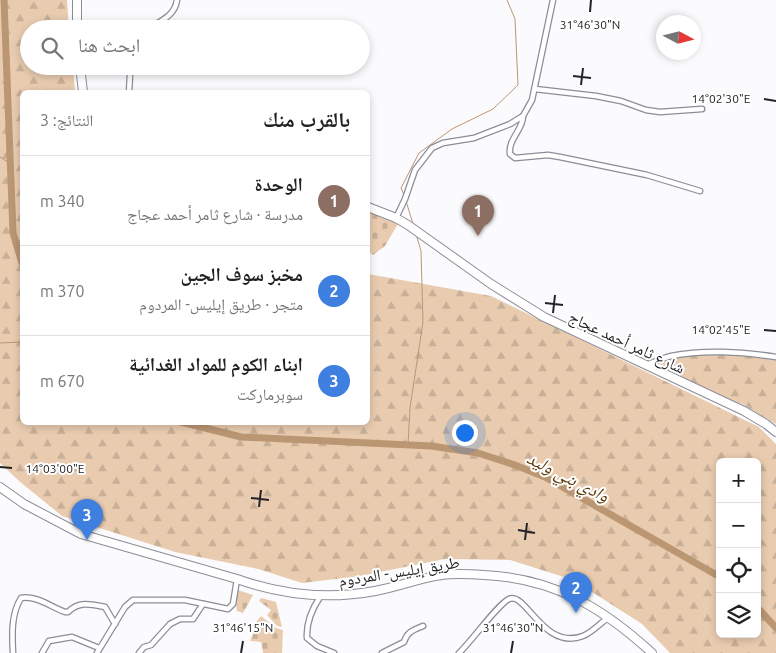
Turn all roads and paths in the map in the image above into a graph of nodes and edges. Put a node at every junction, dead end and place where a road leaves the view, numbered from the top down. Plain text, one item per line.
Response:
1 (76, 0) edge
2 (177, 0) edge
3 (554, 0) edge
4 (77, 20) edge
5 (162, 20) edge
6 (81, 75) edge
7 (130, 75) edge
8 (535, 89) junction
9 (83, 90) edge
10 (129, 90) edge
11 (702, 109) dead end
12 (523, 116) junction
13 (700, 191) dead end
14 (370, 208) edge
15 (396, 218) junction
16 (776, 357) edge
17 (645, 366) junction
18 (776, 432) edge
19 (0, 487) edge
20 (237, 579) junction
21 (320, 597) junction
22 (203, 604) junction
23 (610, 617) junction
24 (115, 624) junction
25 (423, 626) dead end
26 (98, 651) edge
27 (13, 653) edge
28 (42, 653) edge
29 (139, 653) edge
30 (334, 653) edge
31 (382, 653) edge
32 (460, 653) edge
33 (652, 653) edge

1 - 4 main road
2 - 5 street
3 - 8 street
6 - 9 main road
7 - 10 street
8 - 11 street
8 - 12 street
12 - 13 street
12 - 15 street
14 - 15 main road, شارع ثامر أحمد عجاج
15 - 17 main road, شارع ثامر أحمد عجاج
16 - 17 street
17 - 18 main road, شارع ثامر أحمد عجاج
19 - 20 main road, طريق إيليس- المردوم
20 - 21 main road, طريق إيليس- المردوم
20 - 22 street
21 - 23 main road, طريق إيليس- المردوم
21 - 30 street
22 - 24 street
22 - 29 street
23 - 32 street
23 - 33 main road, طريق إيليس- المردوم
24 - 26 street
24 - 27 street
25 - 31 street
26 - 28 street

